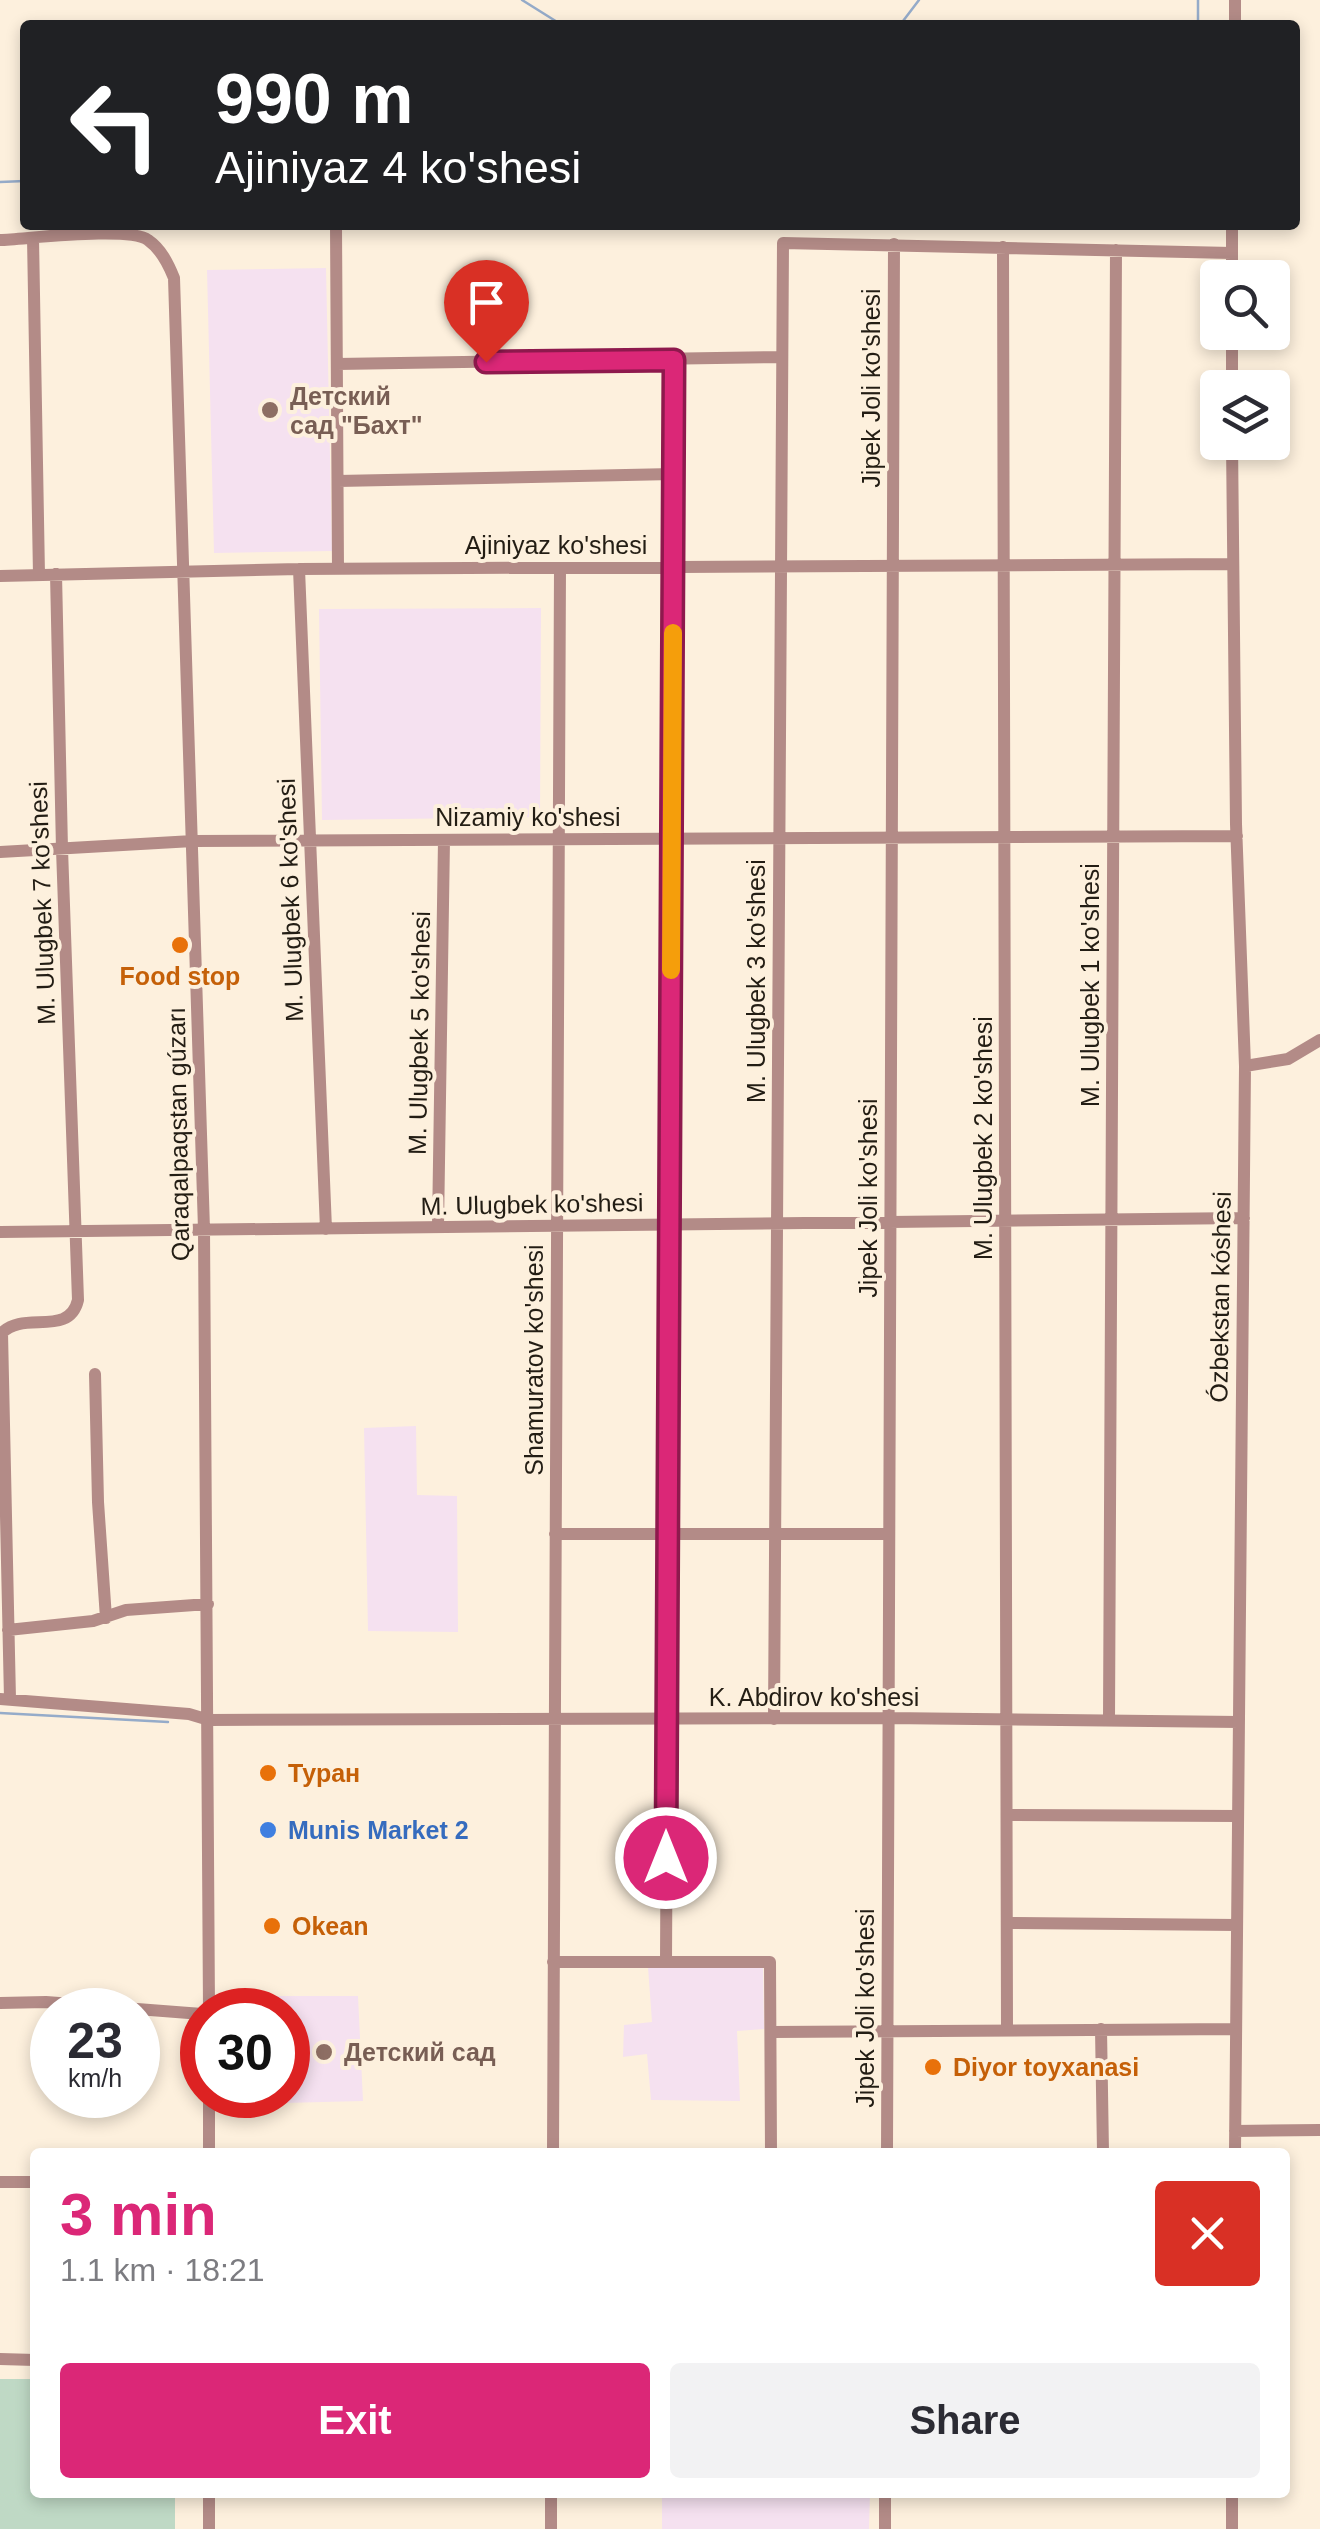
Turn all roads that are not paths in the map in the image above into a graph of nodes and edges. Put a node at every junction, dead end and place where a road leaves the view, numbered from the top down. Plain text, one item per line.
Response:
1 (336, 230) edge
2 (1232, 230) edge
3 (32, 238) junction
4 (0, 240) edge
5 (894, 244) junction
6 (1003, 246) junction
7 (1116, 250) junction
8 (1232, 253) junction
9 (1232, 260) edge
10 (782, 357) junction
11 (674, 360) junction
12 (336, 364) junction
13 (1232, 460) edge
14 (673, 474) junction
15 (338, 481) junction
16 (1115, 564) junction
17 (1232, 564) junction
18 (893, 565) junction
19 (1004, 565) junction
20 (781, 566) junction
21 (673, 567) junction
22 (560, 568) junction
23 (299, 569) junction
24 (338, 569) junction
25 (184, 572) junction
26 (39, 574) junction
27 (56, 574) junction
28 (0, 576) edge
29 (1114, 836) junction
30 (1237, 836) junction
31 (1004, 837) junction
32 (780, 838) junction
33 (892, 838) junction
34 (672, 839) junction
35 (444, 840) junction
36 (559, 840) junction
37 (310, 841) junction
38 (194, 842) junction
39 (62, 849) junction
40 (0, 852) edge
41 (1320, 1040) edge
42 (1245, 1066) junction
43 (1244, 1218) junction
44 (1005, 1220) junction
45 (1112, 1220) junction
46 (890, 1222) junction
47 (777, 1223) junction
48 (670, 1224) junction
49 (557, 1226) junction
50 (438, 1227) junction
51 (326, 1228) junction
52 (204, 1229) junction
53 (76, 1231) junction
54 (0, 1232) edge
55 (1, 1343) edge
56 (95, 1374) dead end
57 (556, 1534) junction
58 (668, 1534) junction
59 (776, 1534) junction
60 (889, 1534) junction
61 (208, 1604) junction
62 (4, 1614) edge
63 (106, 1618) junction
64 (8, 1630) junction
65 (5, 1699) edge
66 (888, 1718) junction
67 (774, 1719) junction
68 (209, 1720) junction
69 (667, 1720) junction
70 (1006, 1720) junction
71 (1109, 1720) junction
72 (555, 1722) junction
73 (1239, 1722) junction
74 (1006, 1815) junction
75 (1238, 1816) junction
76 (1007, 1924) junction
77 (1237, 1925) junction
78 (554, 1962) junction
79 (666, 1962) junction
80 (209, 1988) edge
81 (0, 2003) edge
82 (180, 2012) edge
83 (1101, 2028) junction
84 (1007, 2029) junction
85 (1236, 2029) junction
86 (887, 2031) junction
87 (772, 2032) junction
88 (209, 2118) edge
89 (1320, 2130) edge
90 (1236, 2131) junction
91 (209, 2148) edge
92 (552, 2148) edge
93 (771, 2148) edge
94 (886, 2148) edge
95 (1103, 2148) edge
96 (1235, 2148) edge
97 (0, 2182) edge
98 (30, 2182) edge
99 (0, 2360) edge
100 (30, 2360) edge
101 (209, 2498) edge
102 (551, 2498) edge
103 (885, 2498) edge
104 (1232, 2498) edge
105 (209, 2529) edge
106 (551, 2529) edge
107 (885, 2529) edge
108 (1232, 2529) edge

1 - 12 street
2 - 8 street
3 - 4 street
3 - 25 street, Qaraqalpaqstan gúzarı
3 - 26 street
5 - 6 street
5 - 10 street, M. Ulugbek 3 ko'shesi
5 - 18 street, Jipek Joli ko'shesi
6 - 7 street
6 - 19 street, M. Ulugbek 2 ko'shesi
7 - 8 street
7 - 16 street, M. Ulugbek 1 ko'shesi
8 - 9 street
10 - 11 street
10 - 20 street, M. Ulugbek 3 ko'shesi
11 - 12 street
11 - 14 street
12 - 15 street
13 - 17 street, Ózbekstan kóshesi
14 - 15 street
14 - 21 street
15 - 24 street
16 - 17 street, Ajiniyaz ko'shesi
16 - 19 street, Ajiniyaz ko'shesi
16 - 29 street, M. Ulugbek 1 ko'shesi
17 - 30 street, Ózbekstan kóshesi
18 - 19 street, Ajiniyaz ko'shesi
18 - 20 street, Ajiniyaz ko'shesi
18 - 33 street, Jipek Joli ko'shesi
19 - 31 street, M. Ulugbek 2 ko'shesi
20 - 21 street, Ajiniyaz ko'shesi
20 - 32 street, M. Ulugbek 3 ko'shesi
21 - 22 street, Ajiniyaz ko'shesi
21 - 34 street
22 - 24 street, Ajiniyaz ko'shesi
22 - 36 street, Shamuratov ko'shesi
23 - 24 street, Ajiniyaz ko'shesi
23 - 25 street, Ajiniyaz ko'shesi
23 - 37 street, M. Ulugbek 6 ko'shesi
25 - 27 street, Ajiniyaz ko'shesi
25 - 38 street, Qaraqalpaqstan gúzarı
26 - 27 street, Ajiniyaz ko'shesi
26 - 28 street, Ajiniyaz ko'shesi
27 - 39 street, M. Ulugbek 7 ko'shesi
29 - 30 street, Nizamiy ko'shesi
29 - 31 street, Nizamiy ko'shesi
29 - 45 street, M. Ulugbek 1 ko'shesi
30 - 42 street, Ózbekstan kóshesi
31 - 33 street, Nizamiy ko'shesi
31 - 44 street, M. Ulugbek 2 ko'shesi
32 - 33 street, Nizamiy ko'shesi
32 - 34 street, Nizamiy ko'shesi
32 - 47 street, M. Ulugbek 3 ko'shesi
33 - 46 street, Jipek Joli ko'shesi
34 - 36 street, Nizamiy ko'shesi
34 - 48 street
35 - 36 street, Nizamiy ko'shesi
35 - 37 street, Nizamiy ko'shesi
35 - 50 street, M. Ulugbek 5 ko'shesi
36 - 49 street, Shamuratov ko'shesi
37 - 38 street, Nizamiy ko'shesi
37 - 51 street, M. Ulugbek 6 ko'shesi
38 - 39 street, Nizamiy ko'shesi
38 - 52 street, Qaraqalpaqstan gúzarı
39 - 40 street, Nizamiy ko'shesi
39 - 53 street, M. Ulugbek 7 ko'shesi
41 - 42 street
42 - 43 street, Ózbekstan kóshesi
43 - 45 street, M. Ulugbek ko'shesi
43 - 73 street, Ózbekstan kóshesi
44 - 45 street, M. Ulugbek ko'shesi
44 - 46 street, M. Ulugbek ko'shesi
44 - 70 street, M. Ulugbek 2 ko'shesi
45 - 71 street, M. Ulugbek 1 ko'shesi
46 - 47 street, M. Ulugbek ko'shesi
46 - 60 street, Jipek Joli ko'shesi
47 - 48 street, M. Ulugbek ko'shesi
47 - 59 street, M. Ulugbek 3 ko'shesi
48 - 49 street, M. Ulugbek ko'shesi
48 - 58 street
49 - 50 street, M. Ulugbek ko'shesi
49 - 57 street, Shamuratov ko'shesi
50 - 51 street, M. Ulugbek ko'shesi
51 - 52 street, M. Ulugbek ko'shesi
52 - 53 street, M. Ulugbek ko'shesi
52 - 61 street, Qaraqalpaqstan gúzarı
53 - 54 street, M. Ulugbek ko'shesi
53 - 55 street, M. Ulugbek 7 ko'shesi
55 - 62 street
56 - 63 street
57 - 58 street
57 - 72 street, Shamuratov ko'shesi
58 - 59 street
58 - 69 street
59 - 60 street
59 - 67 street, M. Ulugbek 3 ko'shesi
60 - 66 street, Jipek Joli ko'shesi
61 - 63 street
61 - 68 street, Qaraqalpaqstan gúzarı
62 - 64 street
63 - 64 street
64 - 65 street
65 - 68 street, K. Abdirov ko'shesi
66 - 67 street, K. Abdirov ko'shesi
66 - 70 street, K. Abdirov ko'shesi
66 - 86 street, Jipek Joli ko'shesi
67 - 69 street, K. Abdirov ko'shesi
68 - 72 street, K. Abdirov ko'shesi
68 - 80 street, Qaraqalpaqstan gúzarı
69 - 72 street, K. Abdirov ko'shesi
69 - 79 street
70 - 71 street, K. Abdirov ko'shesi
70 - 74 street, M. Ulugbek 2 ko'shesi
71 - 73 street, K. Abdirov ko'shesi
72 - 78 street, Shamuratov ko'shesi
73 - 75 street, Ózbekstan kóshesi
74 - 75 street
74 - 76 street, M. Ulugbek 2 ko'shesi
75 - 77 street, Ózbekstan kóshesi
76 - 77 street
76 - 84 street, M. Ulugbek 2 ko'shesi
77 - 85 street, Ózbekstan kóshesi
78 - 79 street
78 - 92 street, Shamuratov ko'shesi
79 - 87 street
81 - 82 street
83 - 84 street
83 - 85 street
83 - 95 street
84 - 86 street
85 - 90 street, Ózbekstan kóshesi
86 - 87 street
86 - 94 street, Jipek Joli ko'shesi
87 - 93 street
88 - 91 street
89 - 90 street
90 - 96 street, Ózbekstan kóshesi
97 - 98 street
99 - 100 street
101 - 105 street
102 - 106 street
103 - 107 street
104 - 108 street

